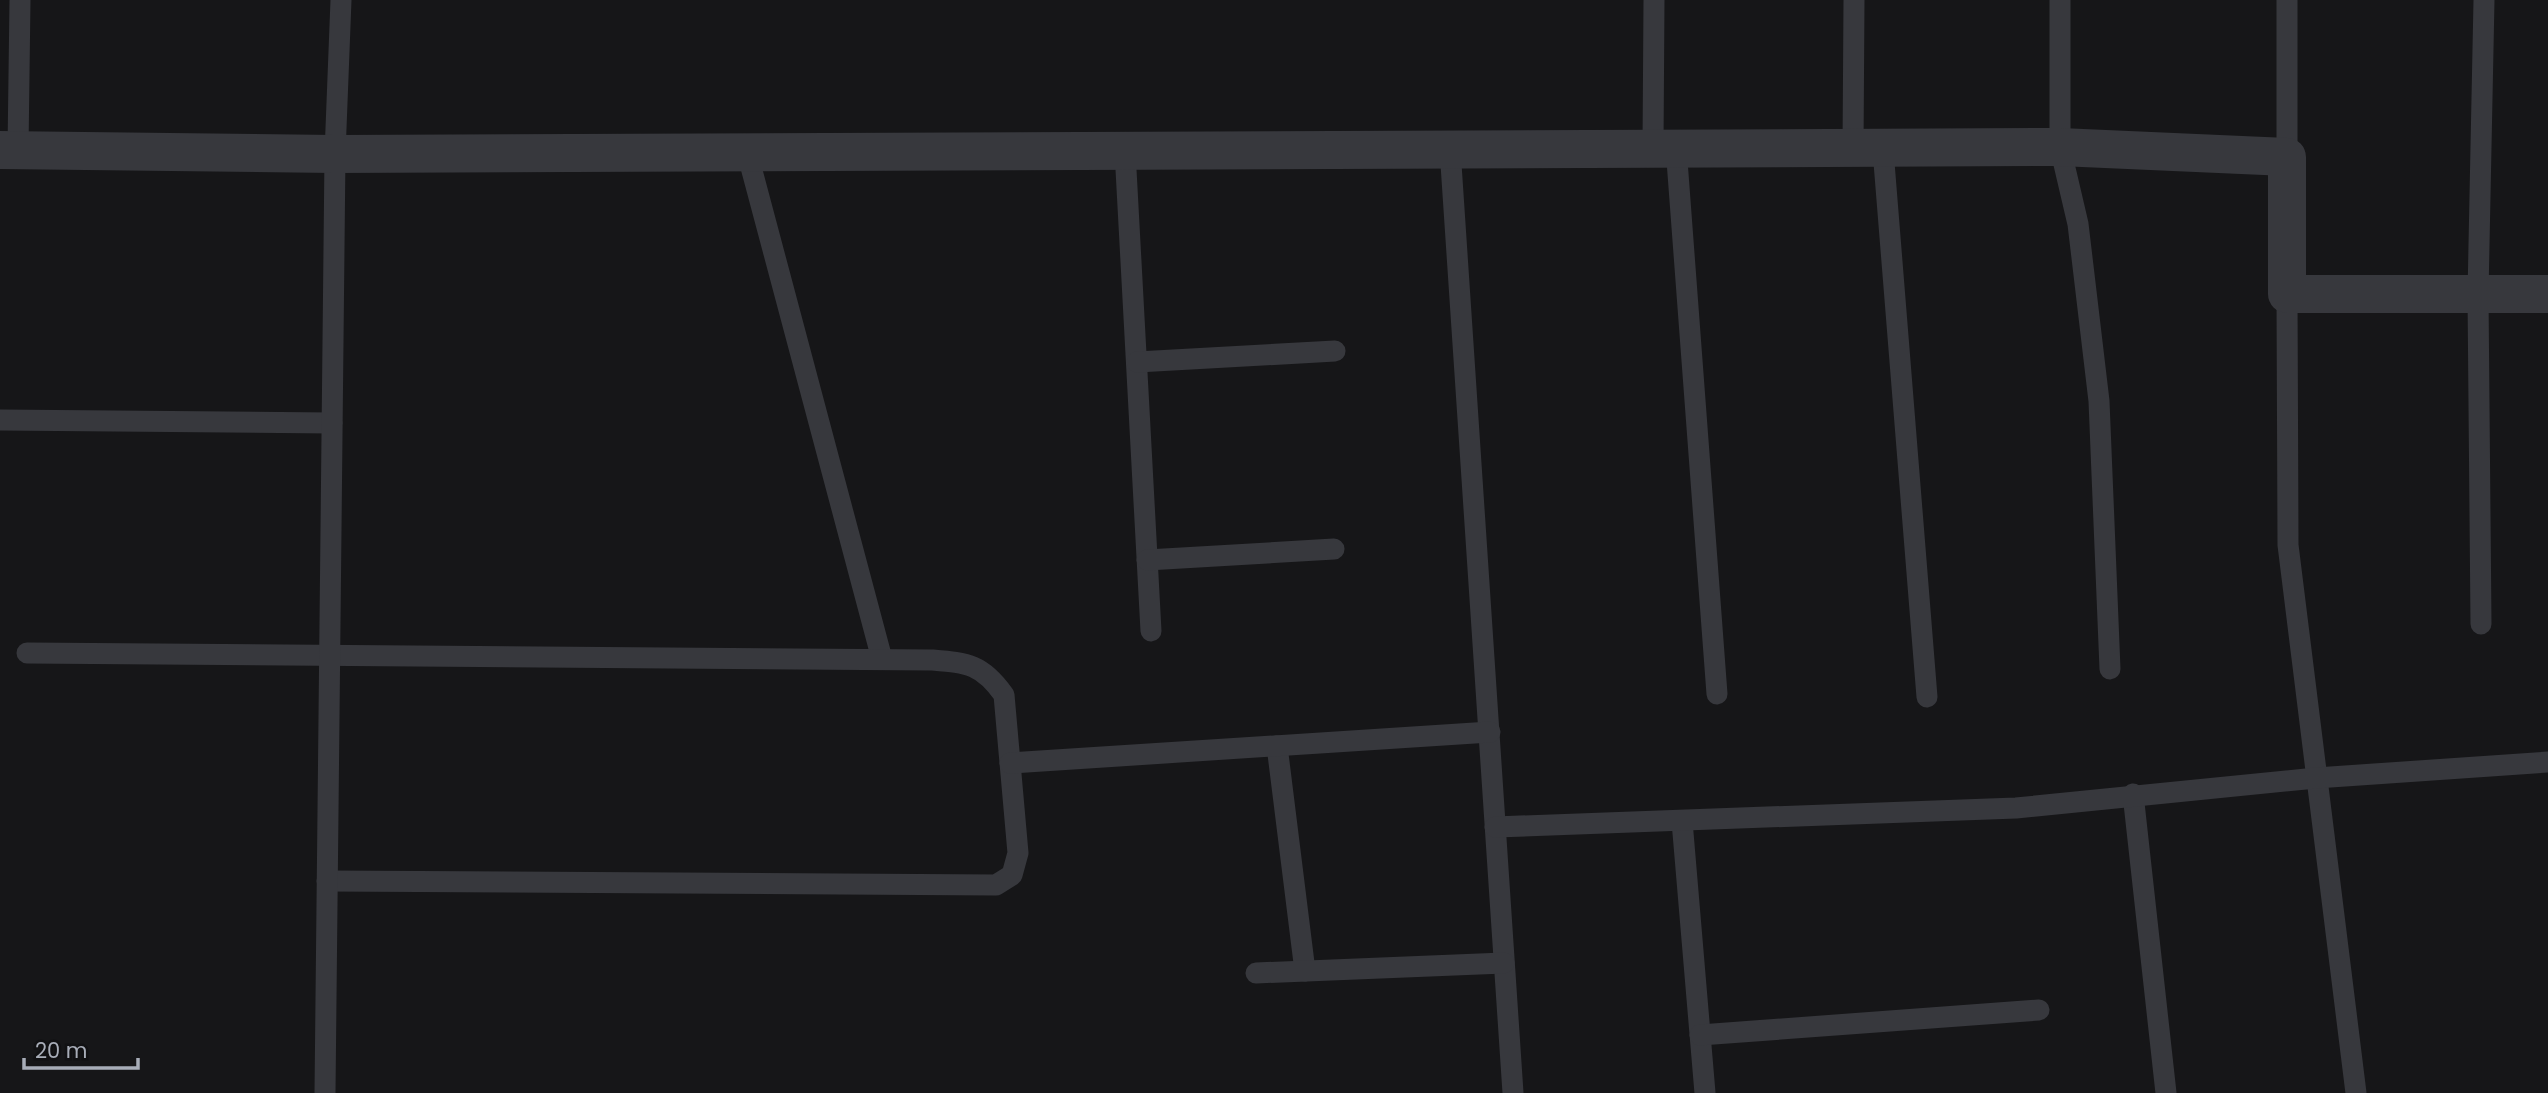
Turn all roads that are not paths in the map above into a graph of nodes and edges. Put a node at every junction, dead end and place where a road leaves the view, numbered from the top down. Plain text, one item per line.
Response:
1 (20, 0) edge
2 (341, 0) edge
3 (1654, 0) edge
4 (1854, 0) edge
5 (2060, 0) edge
6 (2287, 0) edge
7 (2484, 0) edge
8 (1665, 147) junction
9 (2060, 147) junction
10 (1450, 149) junction
11 (9, 150) edge
12 (1125, 150) junction
13 (1868, 150) junction
14 (747, 152) junction
15 (335, 154) junction
16 (2287, 156) junction
17 (2287, 294) junction
18 (2478, 294) junction
19 (2548, 294) edge
20 (1335, 351) dead end
21 (1137, 362) junction
22 (0, 420) edge
23 (332, 423) junction
24 (1334, 549) dead end
25 (1147, 561) junction
26 (2480, 624) dead end
27 (1151, 631) dead end
28 (27, 653) dead end
29 (330, 653) junction
30 (882, 659) junction
31 (2110, 669) dead end
32 (1717, 694) dead end
33 (1927, 697) dead end
34 (1490, 732) junction
35 (1277, 746) junction
36 (2548, 762) edge
37 (1010, 763) junction
38 (2316, 778) junction
39 (2133, 794) junction
40 (1682, 821) junction
41 (1495, 827) junction
42 (327, 881) junction
43 (1504, 963) junction
44 (1305, 971) junction
45 (1256, 973) dead end
46 (2039, 1010) dead end
47 (1700, 1035) junction
48 (325, 1093) edge
49 (1513, 1093) edge
50 (1705, 1093) edge
51 (2166, 1093) edge
52 (2356, 1093) edge

1 - 11 lane
2 - 15 lane
3 - 8 lane
4 - 13 lane
5 - 9 lane
6 - 16 lane
7 - 18 lane
8 - 10 street
8 - 13 street
8 - 32 lane
9 - 13 street
9 - 16 street
9 - 31 lane
10 - 12 street
10 - 34 lane
11 - 15 street
12 - 14 street
12 - 21 lane
13 - 33 lane
14 - 15 street
14 - 30 lane
15 - 23 lane
16 - 17 street
17 - 18 street
17 - 38 lane
18 - 19 street
18 - 26 lane
20 - 21 lane
21 - 25 lane
22 - 23 lane
23 - 29 lane
24 - 25 lane
25 - 27 lane
28 - 29 lane
29 - 30 lane
29 - 42 lane
30 - 37 lane
34 - 35 lane
34 - 41 lane
35 - 37 lane
35 - 44 lane
36 - 38 lane
37 - 42 lane
38 - 39 lane
38 - 52 lane
39 - 40 lane
39 - 51 lane
40 - 41 lane
40 - 47 lane
41 - 43 lane
42 - 48 lane
43 - 44 lane
43 - 49 lane
44 - 45 lane
46 - 47 lane
47 - 50 lane

